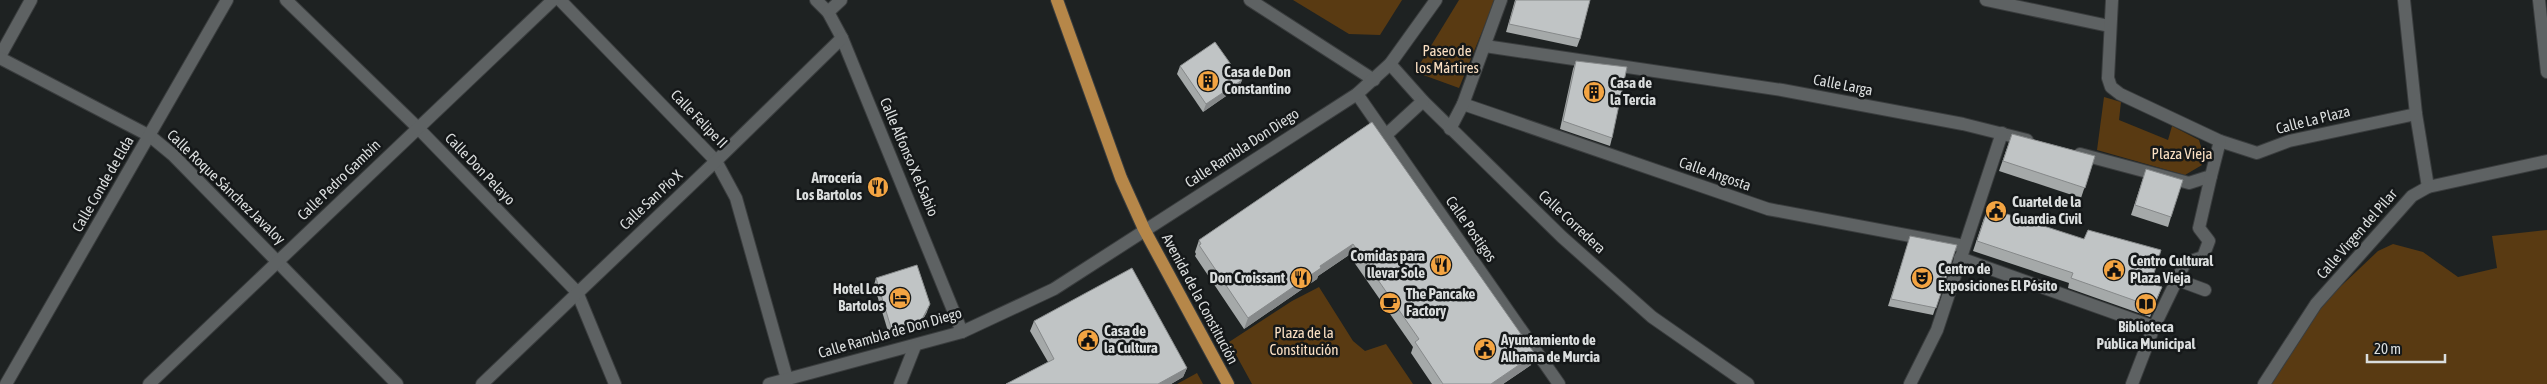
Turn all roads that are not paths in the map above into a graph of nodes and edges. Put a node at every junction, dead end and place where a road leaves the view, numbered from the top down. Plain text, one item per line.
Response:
1 (32, 0) edge
2 (227, 0) edge
3 (286, 0) edge
4 (553, 0) edge
5 (560, 0) edge
6 (816, 0) edge
7 (841, 0) edge
8 (1057, 0) edge
9 (1250, 0) edge
10 (1436, 0) edge
11 (1501, 0) edge
12 (1986, 0) edge
13 (2112, 0) edge
14 (2404, 0) edge
15 (2539, 0) edge
16 (828, 12) junction
17 (2109, 26) junction
18 (842, 38) junction
19 (1485, 46) junction
20 (0, 57) edge
21 (1390, 64) junction
22 (2547, 72) edge
23 (1374, 80) junction
24 (1356, 94) junction
25 (1423, 101) junction
26 (1463, 104) junction
27 (2416, 114) junction
28 (417, 127) junction
29 (1450, 129) junction
30 (2002, 133) junction
31 (1386, 135) junction
32 (150, 136) junction
33 (2220, 141) junction
34 (2038, 143) edge
35 (2066, 150) edge
36 (716, 161) junction
37 (2547, 162) edge
38 (2211, 176) junction
39 (2428, 187) junction
40 (1144, 229) junction
41 (1962, 252) junction
42 (279, 262) junction
43 (2178, 280) junction
44 (2205, 290) dead end
45 (577, 292) junction
46 (2154, 327) junction
47 (962, 332) junction
48 (915, 346) junction
49 (787, 378) junction
50 (151, 383) edge
51 (6, 384) edge
52 (397, 384) edge
53 (482, 384) edge
54 (615, 384) edge
55 (769, 384) edge
56 (900, 384) edge
57 (1228, 384) edge
58 (1559, 384) edge
59 (1748, 384) edge
60 (1910, 384) edge
61 (2132, 384) edge
62 (2264, 384) edge

1 - 20 street
2 - 32 street, Calle Conde de Elda
3 - 28 street, Calle Don Pelayo
4 - 28 street, Calle Pedro Gambín
5 - 36 street, Calle Felipe II
6 - 16 street, Calle Alfonso X el Sabio
7 - 16 street
8 - 40 main road, Avenida de la Constitución
9 - 23 street
10 - 21 street
11 - 19 street
12 - 17 street
13 - 17 street
14 - 27 street
15 - 22 street
16 - 18 street, Calle Alfonso X el Sabio
17 - 33 street
18 - 36 street, Calle San Pío X
18 - 47 street, Calle Alfonso X el Sabio
19 - 26 street
19 - 30 street, Calle Larga
20 - 32 street, Calle Roque Sánchez Javaloy
21 - 23 street
21 - 25 street, Calle Corredera
23 - 24 street
24 - 31 street, Calle Postigos
24 - 40 street, Calle Rambla Don Diego
25 - 29 street, Calle Corredera
25 - 31 street
26 - 29 street
26 - 41 street, Calle Angosta
27 - 33 street, Calle La Plaza
27 - 39 street
28 - 42 street, Calle Pedro Gambín
28 - 45 street, Calle Don Pelayo
29 - 59 street, Calle Corredera
30 - 34 street, Calle Larga
30 - 41 street
31 - 58 street, Calle Postigos
32 - 42 street, Calle Roque Sánchez Javaloy
32 - 51 street, Calle Conde de Elda
33 - 38 street
35 - 38 street
36 - 45 street, Calle San Pío X
36 - 49 street, Calle Felipe II
37 - 39 street, Calle Virgen del Pilar
38 - 43 street
39 - 62 street, Calle Virgen del Pilar
40 - 47 street, Calle Rambla de Don Diego
40 - 57 main road, Avenida de la Constitución
41 - 46 street, Calle Angosta
41 - 60 street
42 - 50 street, Calle Pedro Gambín
42 - 52 street, Calle Roque Sánchez Javaloy
43 - 44 street
43 - 46 street
45 - 53 street, Calle San Pío X
45 - 54 street, Calle Don Pelayo
46 - 61 street
47 - 48 street, Calle Rambla de Don Diego
48 - 49 street, Calle Rambla de Don Diego
48 - 56 street
49 - 55 street, Calle Rambla de Don Diego

